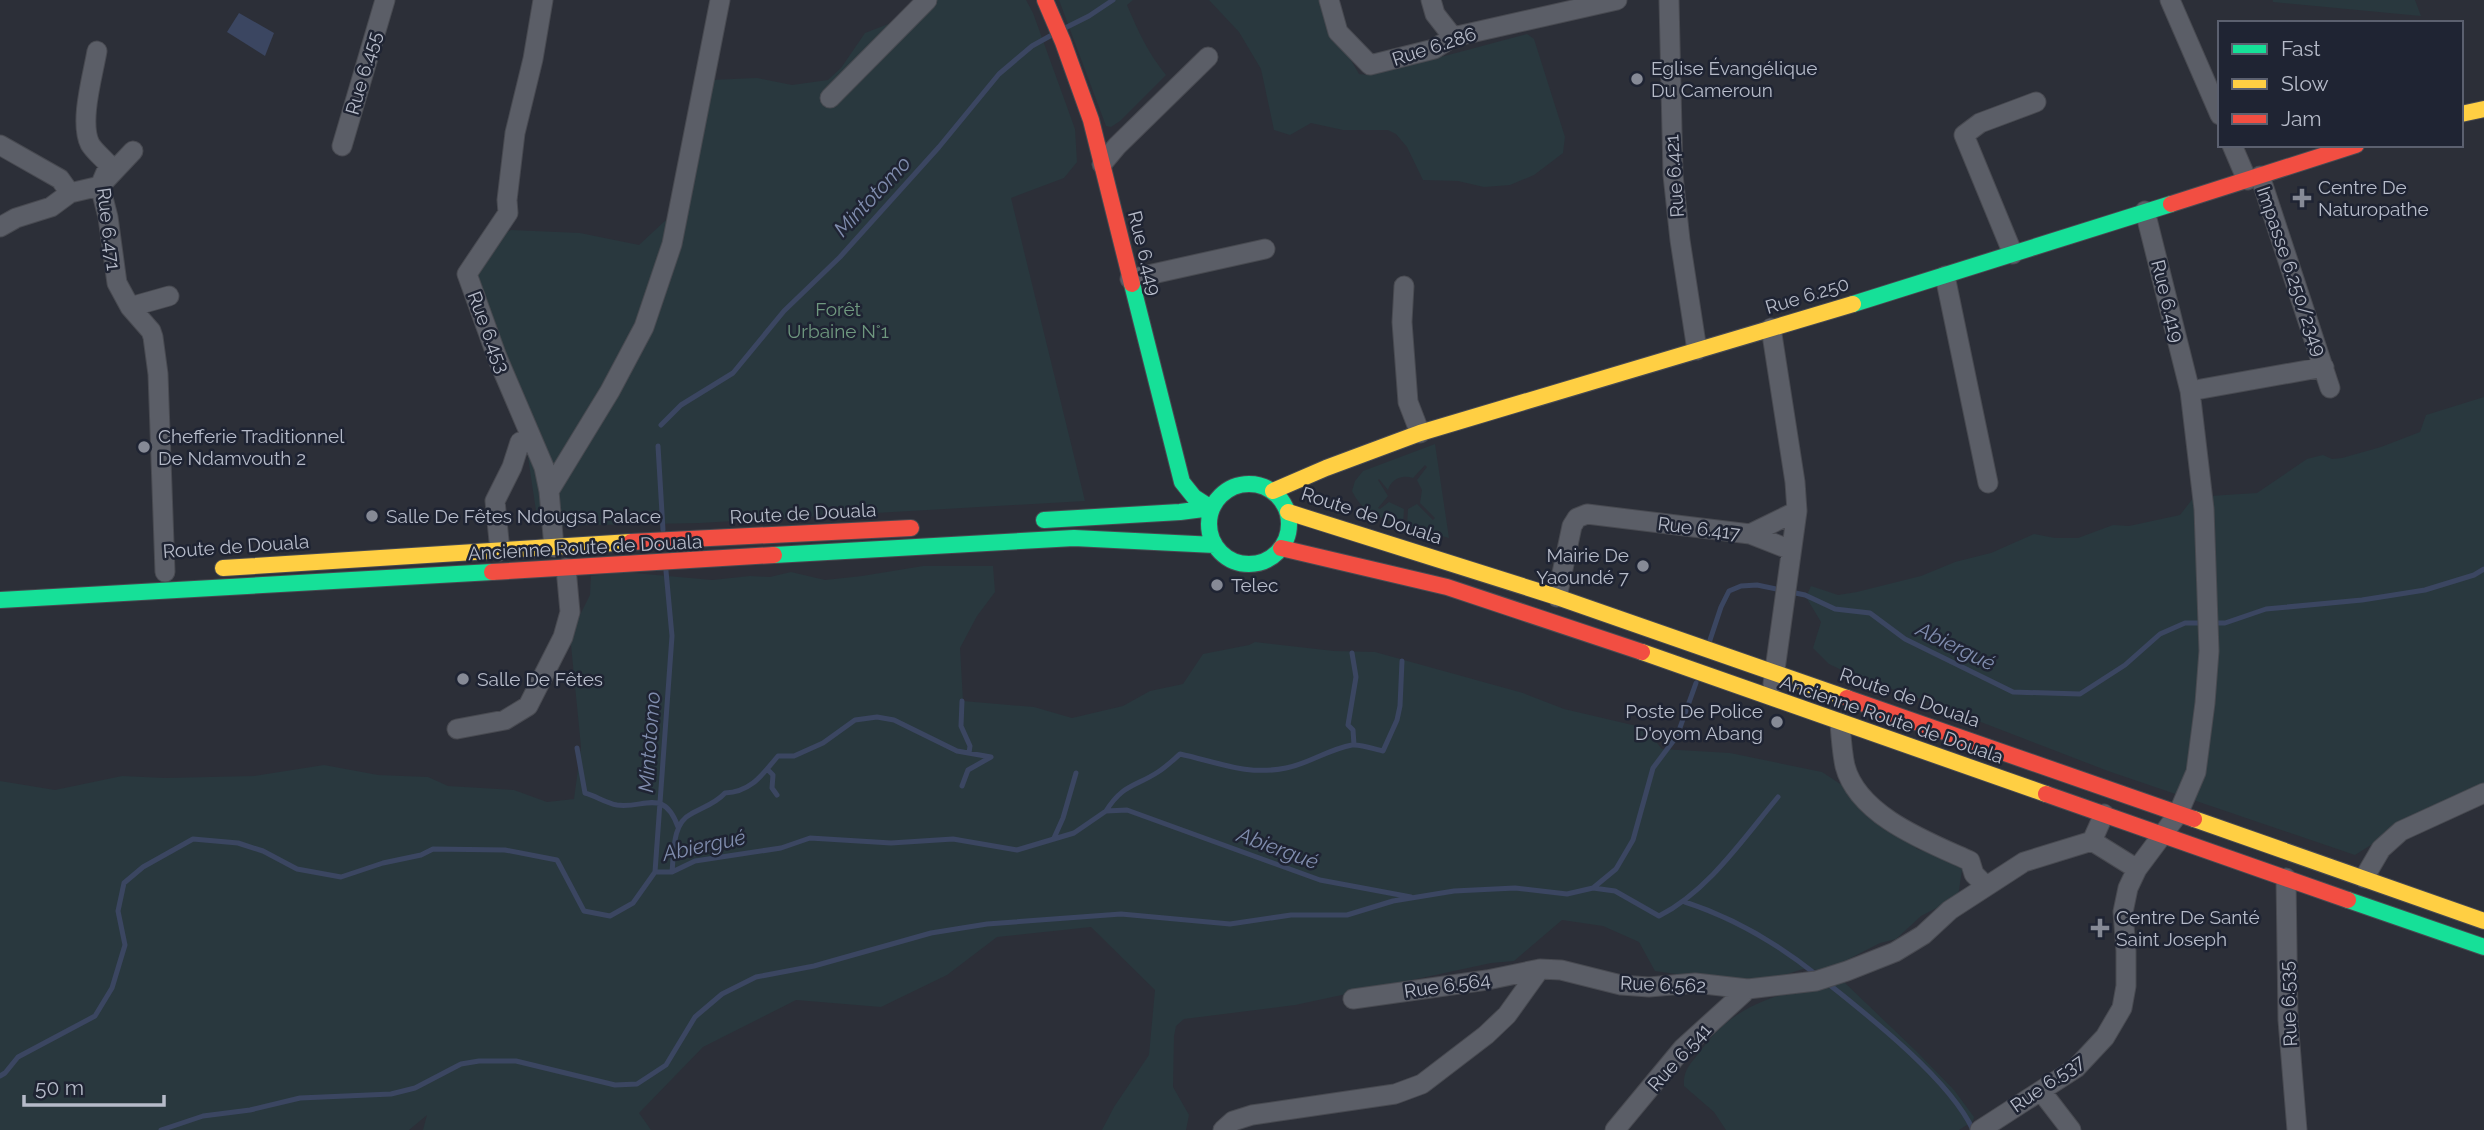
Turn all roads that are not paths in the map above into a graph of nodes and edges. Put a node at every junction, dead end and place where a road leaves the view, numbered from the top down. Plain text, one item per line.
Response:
1 (385, 0) edge
2 (543, 0) edge
3 (720, 0) edge
4 (927, 0) edge
5 (1045, 0) edge
6 (1329, 0) edge
7 (1432, 0) edge
8 (1617, 0) edge
9 (1669, 0) edge
10 (2170, 0) edge
11 (1454, 37) junction
12 (97, 51) dead end
13 (1208, 57) dead end
14 (830, 98) dead end
15 (2036, 102) dead end
16 (2484, 108) edge
17 (2218, 110) edge
18 (2463, 113) edge
19 (0, 145) edge
20 (342, 146) dead end
21 (2233, 147) edge
22 (2350, 147) edge
23 (133, 151) dead end
24 (1102, 164) junction
25 (2253, 178) junction
26 (100, 186) junction
27 (70, 193) junction
28 (2145, 211) junction
29 (0, 227) edge
30 (1265, 248) dead end
31 (2013, 254) junction
32 (1945, 276) junction
33 (1130, 279) junction
34 (1404, 286) dead end
35 (169, 296) dead end
36 (130, 307) junction
37 (1771, 328) junction
38 (1698, 350) junction
39 (2324, 367) junction
40 (2330, 388) dead end
41 (2190, 391) junction
42 (1420, 433) junction
43 (520, 442) dead end
44 (1987, 483) dead end
45 (549, 491) junction
46 (1273, 491) junction
47 (1211, 508) junction
48 (1289, 512) junction
49 (1797, 512) junction
50 (1029, 521) dead end
51 (933, 526) dead end
52 (1750, 534) junction
53 (667, 541) junction
54 (1215, 545) junction
55 (554, 547) junction
56 (1281, 548) junction
57 (500, 551) junction
58 (1791, 556) junction
59 (669, 563) junction
60 (566, 568) junction
61 (207, 569) dead end
62 (165, 572) dead end
63 (2208, 574) joint
64 (1558, 597) junction
65 (0, 600) edge
66 (1774, 672) junction
67 (1771, 699) junction
68 (1840, 723) junction
69 (457, 729) dead end
70 (2484, 793) edge
71 (2104, 814) junction
72 (2178, 814) junction
73 (2163, 836) junction
74 (2092, 841) junction
75 (2137, 869) junction
76 (2286, 878) junction
77 (2364, 878) junction
78 (1986, 886) junction
79 (2484, 921) edge
80 (2484, 947) edge
81 (1540, 969) junction
82 (1748, 989) junction
83 (1353, 999) dead end
84 (2041, 1091) junction
85 (1985, 1127) edge
86 (1223, 1130) edge
87 (1615, 1130) edge
88 (2071, 1130) edge
89 (2297, 1130) edge

1 - 20 street, Rue 6.455
2 - 45 street, Rue 6.453
3 - 45 street
4 - 14 street
5 - 24 main road, Rue 6.449
6 - 11 street, Rue 6.286
7 - 11 street
8 - 11 street, Rue 6.286
9 - 38 street, Rue 6.421
10 - 17 street
12 - 26 street, Rue 6.471
13 - 24 street
15 - 31 street
16 - 18 main road
19 - 27 street
21 - 25 street, Impasse 6.250/2349
22 - 25 main road, Rue 6.250
23 - 26 street
24 - 33 main road, Rue 6.449
25 - 28 main road, Rue 6.250
25 - 39 street, Impasse 6.250/2349
26 - 27 street
26 - 36 street, Rue 6.471
27 - 29 street
28 - 31 main road, Rue 6.250
28 - 41 street, Rue 6.419
30 - 33 street
31 - 32 main road, Rue 6.250
32 - 37 main road, Rue 6.250
32 - 44 street
33 - 47 main road, Rue 6.449
34 - 42 street
35 - 36 street
36 - 62 street, Rue 6.471
37 - 38 main road, Rue 6.250
37 - 49 street
38 - 42 main road, Rue 6.250
39 - 40 street, Impasse 6.250/2349
39 - 41 street
41 - 63 street, Rue 6.419
42 - 46 main road, Rue 6.250
43 - 57 street
45 - 55 street, Rue 6.453
46 - 47 main road, Route de Douala
46 - 48 main road, Route de Douala
47 - 50 main road
47 - 54 main road
48 - 56 main road
48 - 64 main road, Route de Douala
49 - 52 street, Rue 6.417
49 - 58 street
51 - 53 main road, Route de Douala
52 - 58 street
52 - 64 street, Rue 6.417
53 - 55 main road, Route de Douala
53 - 59 main road
54 - 56 main road
54 - 59 main road, Ancienne Route de Douala
55 - 57 main road, Route de Douala
56 - 67 main road, Ancienne Route de Douala
57 - 61 main road, Route de Douala
58 - 66 street
59 - 60 main road, Ancienne Route de Douala
60 - 65 main road, Ancienne Route de Douala
60 - 69 street
63 - 72 street, Rue 6.537
64 - 66 main road, Route de Douala
66 - 67 street
66 - 72 main road, Route de Douala
67 - 68 main road, Ancienne Route de Douala
68 - 71 main road, Ancienne Route de Douala
68 - 78 street
70 - 77 street
71 - 73 main road, Ancienne Route de Douala
71 - 74 street
72 - 73 street, Rue 6.537
72 - 77 main road, Route de Douala
73 - 75 street, Rue 6.537
73 - 76 main road, Ancienne Route de Douala
74 - 75 street
74 - 78 street, Rue 6.562
75 - 84 street, Rue 6.537
76 - 80 main road, Ancienne Route de Douala
76 - 89 street, Rue 6.535
77 - 79 main road, Route de Douala
78 - 82 street, Rue 6.562
81 - 82 street, Rue 6.562
81 - 83 street, Rue 6.564
81 - 86 street
82 - 87 street, Rue 6.541
84 - 85 street, Rue 6.537
84 - 88 street

